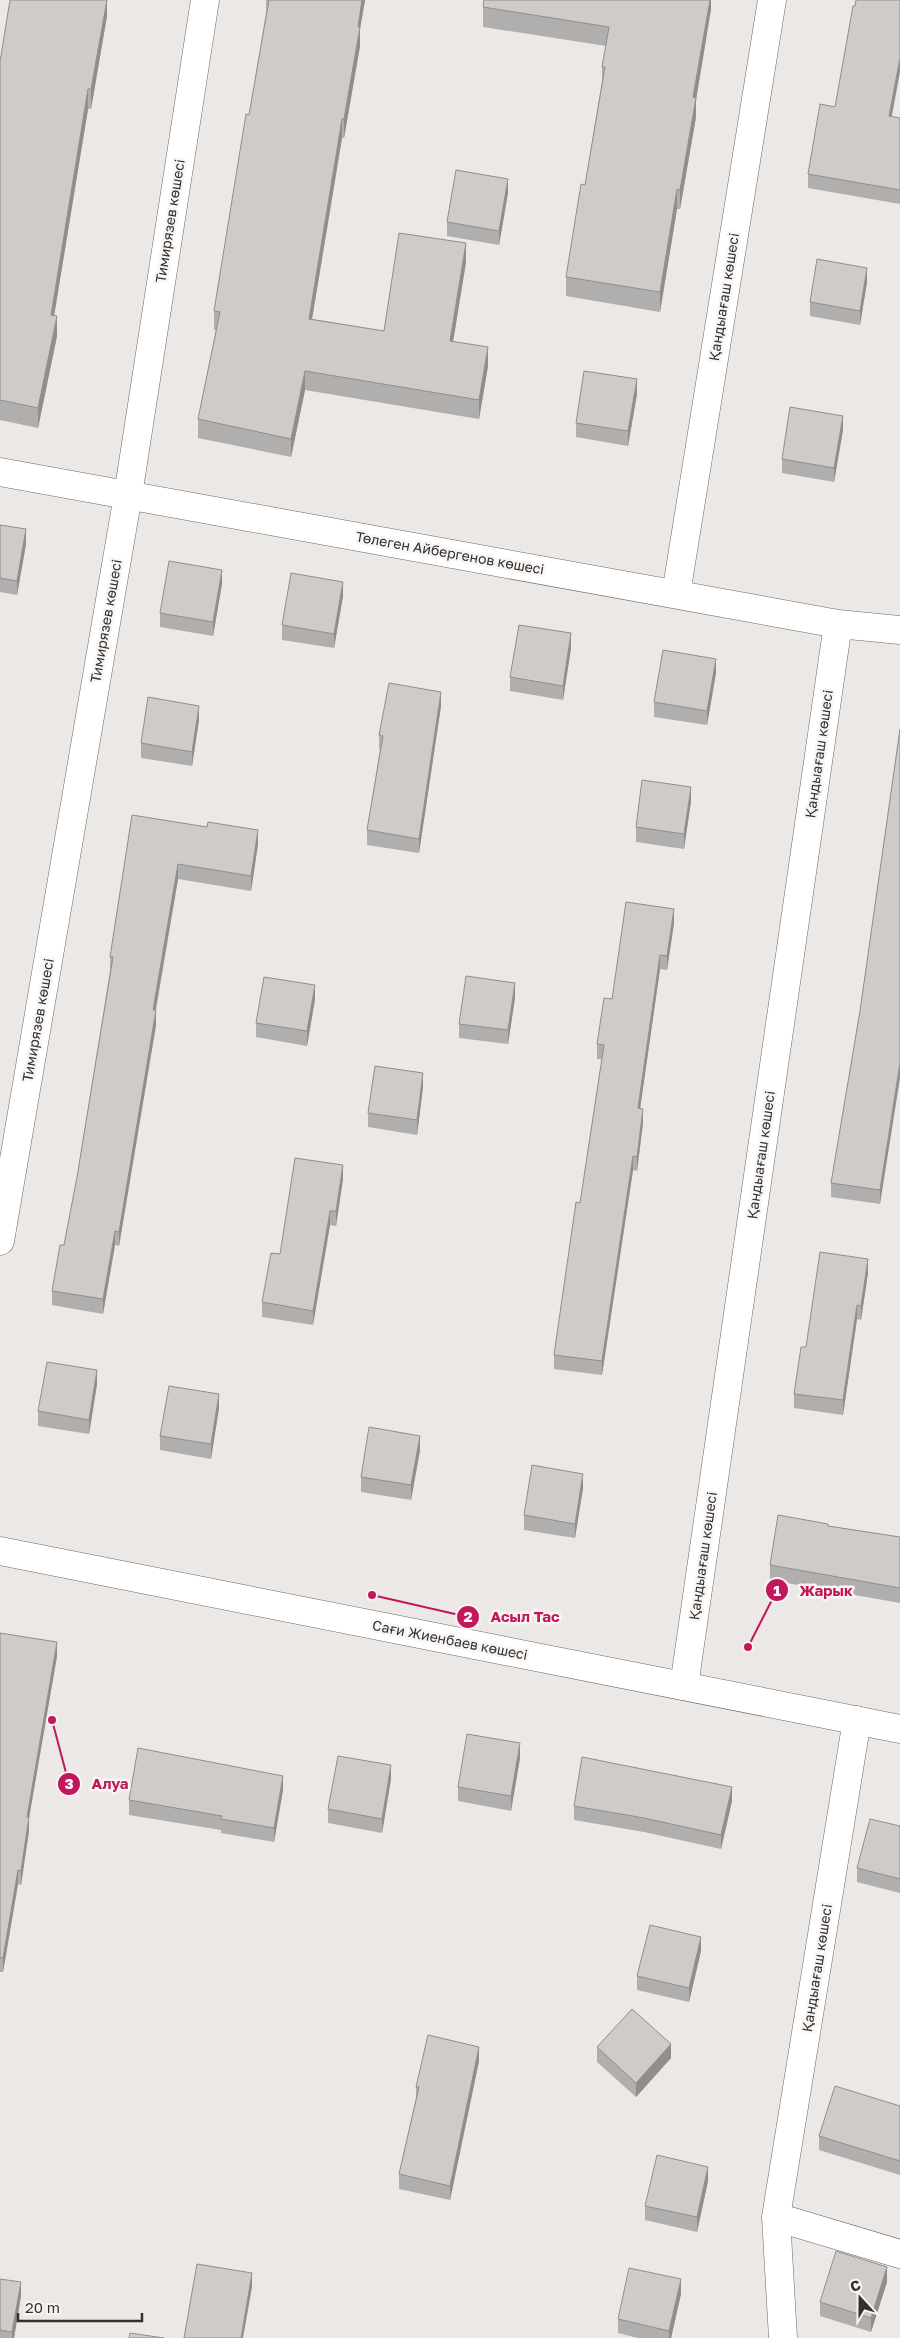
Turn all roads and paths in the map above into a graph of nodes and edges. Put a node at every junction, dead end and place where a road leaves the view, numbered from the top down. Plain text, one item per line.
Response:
1 (205, 0) edge
2 (772, 0) edge
3 (0, 472) edge
4 (128, 495) junction
5 (676, 594) junction
6 (838, 624) junction
7 (900, 630) edge
8 (0, 1241) edge
9 (0, 1550) edge
10 (684, 1686) junction
11 (857, 1720) junction
12 (900, 1729) edge
13 (776, 2217) junction
14 (900, 2254) edge
15 (782, 2338) edge

1 - 4 street, Тимирязев көшесі
2 - 5 street, Қандыағаш көшесі
3 - 4 street, Төлеген Айбергенов көшесі
4 - 5 street, Төлеген Айбергенов көшесі
4 - 8 street, Тимирязев көшесі
5 - 6 street, Төлеген Айбергенов көшесі
6 - 7 street, Төлеген Айбергенов көшесі
6 - 10 street, Қандыағаш көшесі
9 - 10 street, Сағи Жиенбаев көшесі
10 - 11 street, Сағи Жиенбаев көшесі
11 - 12 street, Сағи Жиенбаев көшесі
11 - 13 street, Қандыағаш көшесі
13 - 14 street
13 - 15 street, Қандыағаш көшесі

